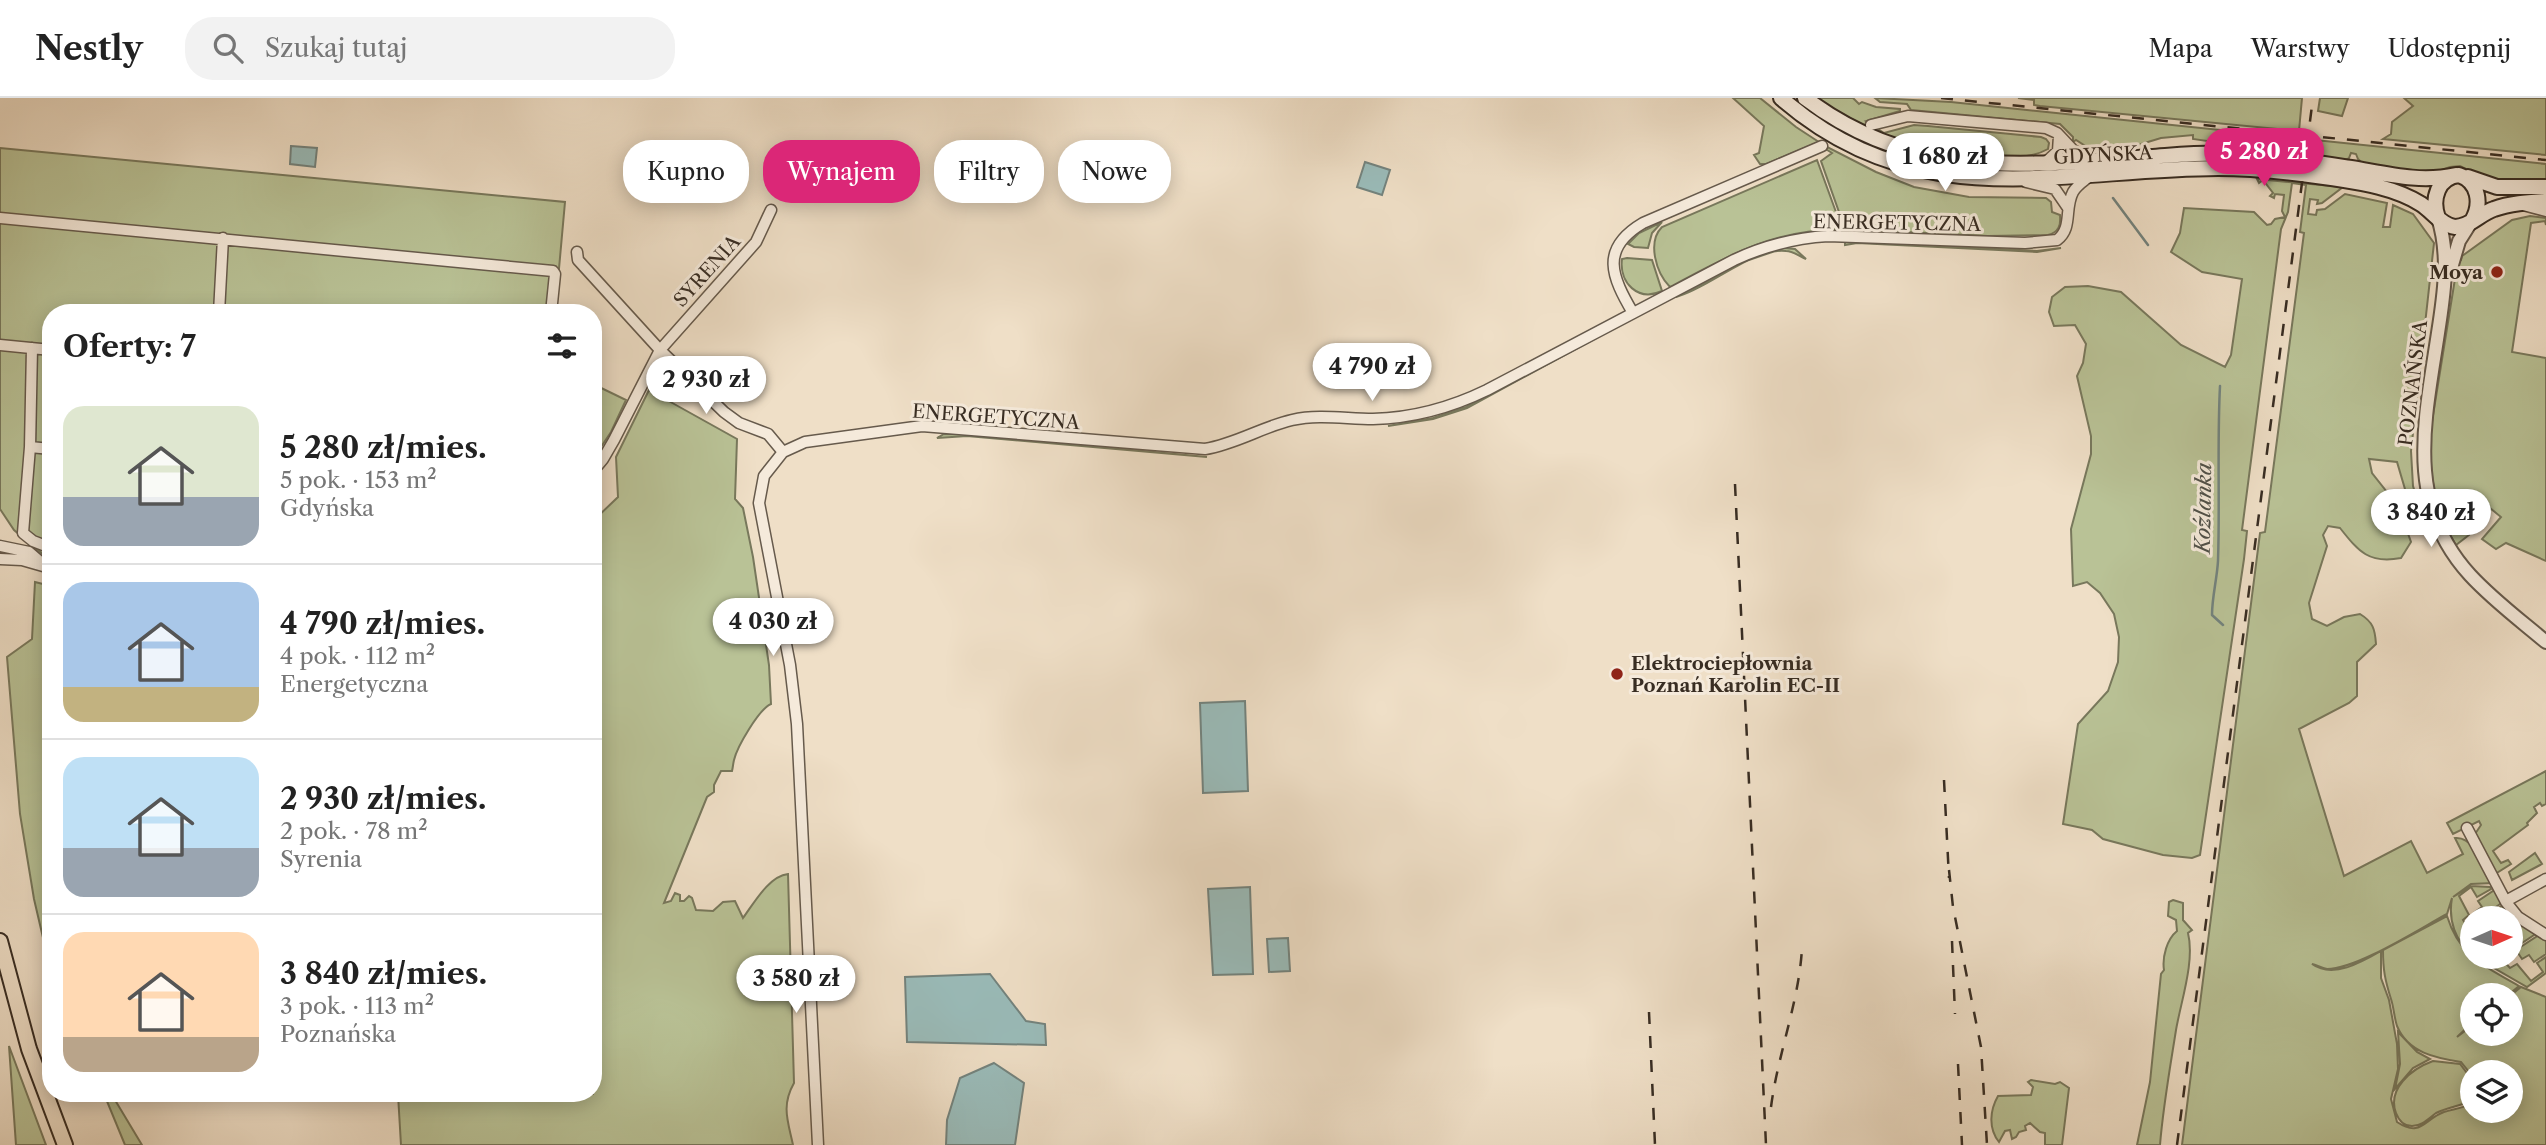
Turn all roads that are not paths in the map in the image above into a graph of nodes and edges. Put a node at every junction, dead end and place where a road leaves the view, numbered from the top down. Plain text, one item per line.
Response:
1 (1781, 98) edge
2 (1805, 98) edge
3 (1871, 125) dead end
4 (2059, 136) junction
5 (1822, 146) dead end
6 (2045, 163) junction
7 (2092, 168) junction
8 (2460, 175) junction
9 (2015, 180) junction
10 (2546, 187) edge
11 (2546, 201) edge
12 (2518, 204) junction
13 (2068, 208) junction
14 (771, 210) dead end
15 (2546, 211) edge
16 (0, 218) edge
17 (2438, 218) junction
18 (2472, 221) junction
19 (223, 238) junction
20 (577, 252) dead end
21 (2444, 292) junction
22 (219, 304) edge
23 (552, 304) edge
24 (1633, 313) junction
25 (0, 345) edge
26 (32, 348) junction
27 (42, 349) edge
28 (660, 350) junction
29 (30, 447) junction
30 (42, 448) edge
31 (783, 452) junction
32 (602, 460) edge
33 (23, 533) junction
34 (42, 544) edge
35 (0, 546) edge
36 (12, 547) junction
37 (5, 559) edge
38 (42, 563) edge
39 (42, 567) edge
40 (2546, 642) edge
41 (2467, 828) dead end
42 (2546, 879) edge
43 (2505, 901) junction
44 (2546, 935) edge
45 (0, 941) edge
46 (42, 1084) edge
47 (49, 1102) edge
48 (65, 1145) edge
49 (818, 1145) edge

1 - 9 main road, GDYŃSKA
2 - 6 main road, GDYŃSKA
3 - 4 street
4 - 6 street
4 - 7 street
5 - 24 street
6 - 7 main road, GDYŃSKA
7 - 8 main road, GDYŃSKA
7 - 9 main road, GDYŃSKA
7 - 13 street, ENERGETYCZNA
7 - 17 main road, GDYŃSKA
8 - 10 main road, GDYŃSKA
8 - 17 main road
8 - 18 main road
9 - 13 street
11 - 12 main road
12 - 15 street
12 - 18 main road
13 - 24 street, ENERGETYCZNA
14 - 28 street, SYRENIA
16 - 19 street
17 - 18 main road
17 - 21 street, POZNAŃSKA
18 - 21 street, POZNAŃSKA
19 - 22 street
19 - 23 street
20 - 28 street
21 - 40 street, POZNAŃSKA
24 - 31 street, ENERGETYCZNA
25 - 26 street
26 - 27 street
26 - 29 street
28 - 31 street
28 - 32 street, SYRENIA
29 - 30 street
29 - 33 street
31 - 49 street
33 - 34 street
33 - 36 street
35 - 36 street
36 - 37 street
36 - 38 street
37 - 39 street
41 - 43 street
42 - 43 street
43 - 44 street
45 - 46 main road
47 - 48 main road

